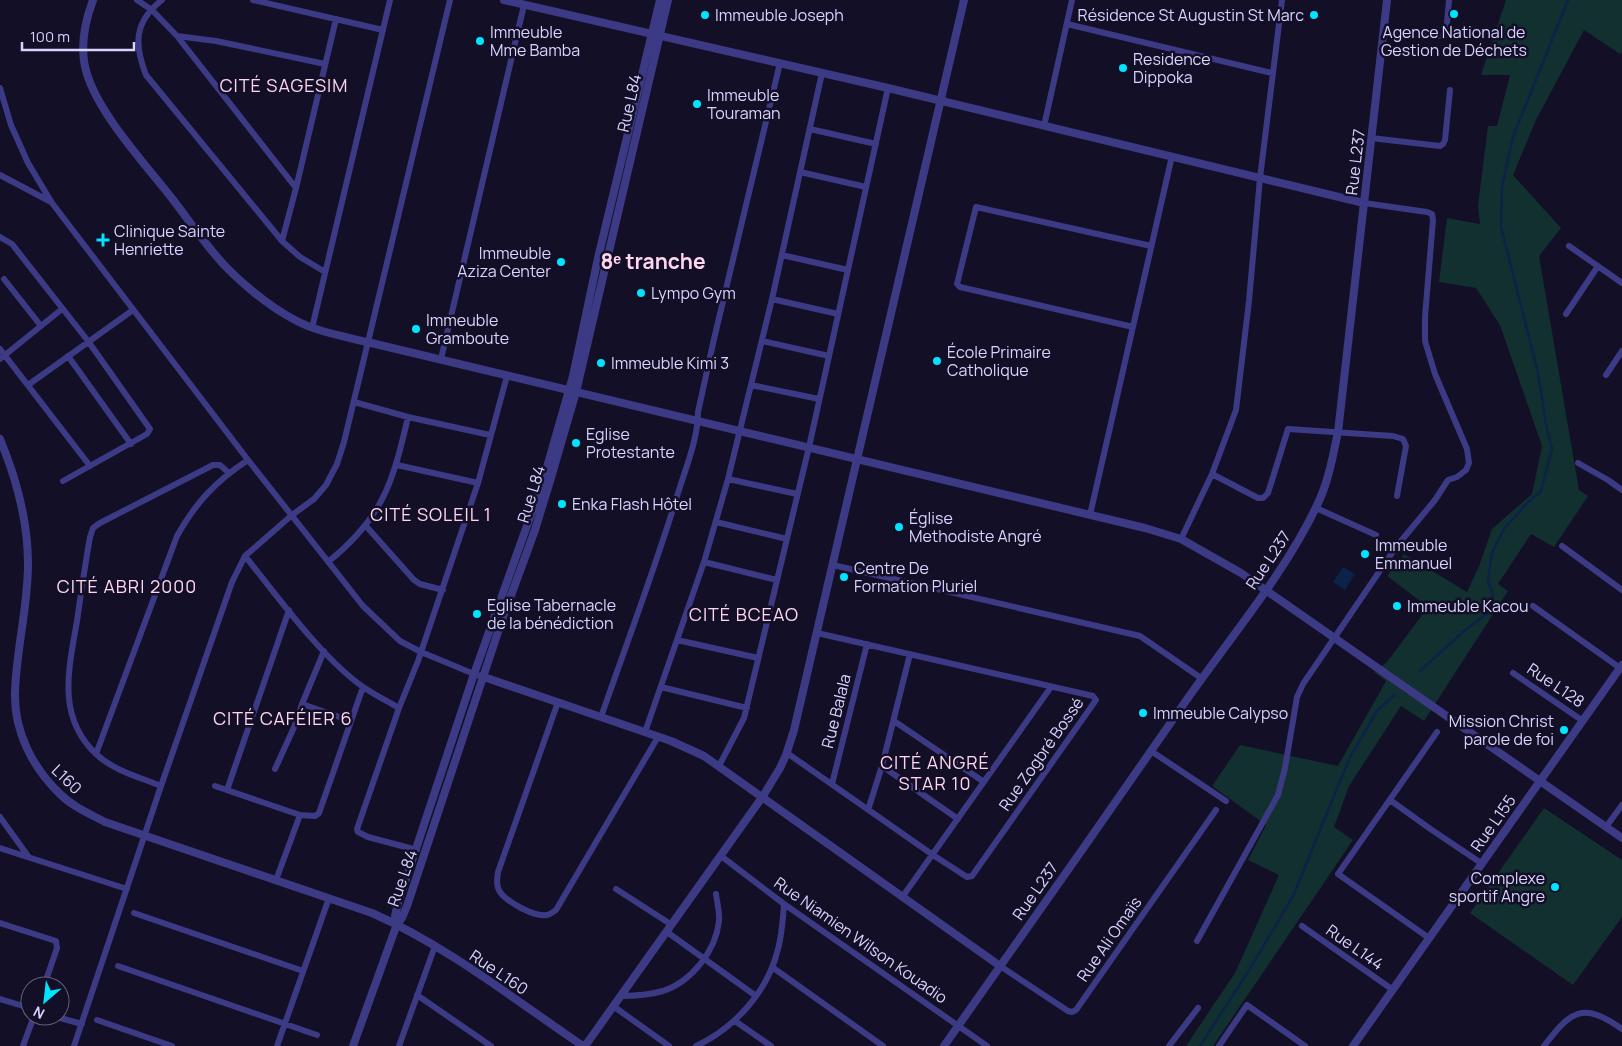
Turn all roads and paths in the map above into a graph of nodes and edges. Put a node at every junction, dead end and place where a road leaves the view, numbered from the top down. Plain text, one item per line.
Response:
1 (92, 0) edge
2 (137, 0) edge
3 (162, 0) edge
4 (253, 0) edge
5 (390, 0) edge
6 (450, 0) edge
7 (504, 0) edge
8 (660, 0) edge
9 (668, 0) edge
10 (964, 0) edge
11 (1072, 0) edge
12 (1282, 0) edge
13 (1387, 0) edge
14 (1449, 0) edge
15 (524, 5) junction
16 (152, 10) junction
17 (336, 20) junction
18 (1067, 24) junction
19 (383, 30) junction
20 (1383, 32) junction
21 (655, 35) junction
22 (177, 36) junction
23 (780, 63) junction
24 (325, 64) junction
25 (822, 73) junction
26 (1272, 73) junction
27 (0, 88) edge
28 (888, 88) junction
29 (1450, 90) dead end
30 (941, 100) junction
31 (1044, 126) junction
32 (810, 129) junction
33 (1371, 138) junction
34 (876, 144) junction
35 (1172, 156) junction
36 (800, 172) junction
37 (0, 175) edge
38 (1260, 178) junction
39 (866, 187) junction
40 (296, 188) junction
41 (52, 203) junction
42 (1364, 203) junction
43 (0, 238) edge
44 (282, 241) junction
45 (1151, 246) junction
46 (1568, 246) dead end
47 (782, 255) junction
48 (1598, 266) junction
49 (848, 270) junction
50 (325, 272) junction
51 (4, 278) dead end
52 (1621, 279) edge
53 (772, 299) junction
54 (62, 309) junction
55 (133, 310) junction
56 (838, 314) junction
57 (1566, 314) dead end
58 (41, 326) junction
59 (1133, 327) junction
60 (312, 328) junction
61 (88, 341) junction
62 (762, 341) junction
63 (367, 342) junction
64 (0, 349) edge
65 (1622, 351) edge
66 (68, 356) junction
67 (829, 356) junction
68 (3, 357) edge
69 (441, 359) junction
70 (1606, 375) dead end
71 (506, 376) junction
72 (28, 385) junction
73 (751, 385) junction
74 (572, 391) junction
75 (819, 399) junction
76 (354, 402) junction
77 (408, 417) junction
78 (698, 422) junction
79 (740, 432) junction
80 (1338, 432) junction
81 (490, 435) junction
82 (0, 439) edge
83 (131, 444) junction
84 (809, 448) junction
85 (858, 459) junction
86 (248, 460) junction
87 (1578, 464) dead end
88 (397, 465) junction
89 (90, 466) junction
90 (229, 473) junction
91 (1212, 474) junction
92 (728, 480) junction
93 (63, 481) dead end
94 (478, 483) junction
95 (1622, 490) edge
96 (798, 494) junction
97 (1397, 496) dead end
98 (1316, 508) junction
99 (292, 515) junction
100 (1090, 515) junction
101 (716, 522) junction
102 (366, 526) junction
103 (1376, 535) dead end
104 (787, 539) junction
105 (1181, 539) junction
106 (1562, 546) dead end
107 (246, 556) junction
108 (328, 562) junction
109 (704, 562) junction
110 (833, 565) junction
111 (777, 580) junction
112 (443, 590) junction
113 (1266, 590) junction
114 (1622, 590) edge
115 (1532, 606) dead end
116 (289, 610) junction
117 (817, 633) junction
118 (1335, 638) junction
119 (677, 640) junction
120 (867, 644) junction
121 (324, 651) junction
122 (421, 652) junction
123 (910, 654) junction
124 (758, 658) junction
125 (1621, 667) edge
126 (1514, 673) dead end
127 (474, 674) junction
128 (484, 677) junction
129 (1201, 678) junction
130 (363, 687) junction
131 (661, 687) junction
132 (1050, 687) junction
133 (558, 702) junction
134 (302, 704) junction
135 (400, 708) junction
136 (747, 708) junction
137 (601, 717) junction
138 (351, 721) junction
139 (894, 721) junction
140 (1584, 721) junction
141 (645, 732) junction
142 (1437, 732) dead end
143 (658, 737) junction
144 (1151, 751) junction
145 (787, 753) junction
146 (96, 754) junction
147 (719, 766) junction
148 (882, 766) junction
149 (275, 769) dead end
150 (1539, 780) junction
151 (984, 782) junction
152 (832, 784) junction
153 (161, 786) junction
154 (215, 786) dead end
155 (227, 790) junction
156 (763, 796) junction
157 (1390, 800) junction
158 (1226, 801) dead end
159 (1622, 805) edge
160 (868, 810) junction
161 (1216, 810) dead end
162 (300, 815) junction
163 (0, 816) edge
164 (958, 819) junction
165 (1606, 827) junction
166 (145, 835) junction
167 (1622, 838) edge
168 (0, 848) edge
169 (417, 850) junction
170 (933, 855) junction
171 (28, 856) junction
172 (721, 856) junction
173 (1481, 863) junction
174 (276, 880) junction
175 (127, 889) junction
176 (616, 889) dead end
177 (716, 894) dead end
178 (903, 896) junction
179 (329, 898) junction
180 (784, 904) junction
181 (134, 913) dead end
182 (0, 923) edge
183 (397, 924) junction
184 (672, 925) junction
185 (1302, 926) dead end
186 (666, 932) junction
187 (1429, 938) junction
188 (1196, 941) dead end
189 (435, 946) junction
190 (704, 960) junction
191 (118, 966) dead end
192 (1000, 966) junction
193 (772, 967) junction
194 (303, 971) junction
195 (47, 976) edge
196 (1393, 990) junction
197 (417, 995) junction
198 (621, 996) junction
199 (756, 996) junction
200 (0, 999) edge
201 (20, 1005) edge
202 (613, 1006) junction
203 (1198, 1008) dead end
204 (97, 1020) dead end
205 (70, 1021) edge
206 (735, 1021) junction
207 (82, 1024) junction
208 (285, 1024) junction
209 (30, 1026) edge
210 (958, 1026) junction
211 (1622, 1030) edge
212 (317, 1035) dead end
213 (23, 1046) edge
214 (74, 1046) edge
215 (172, 1046) edge
216 (277, 1046) edge
217 (353, 1046) edge
218 (399, 1046) edge
219 (491, 1046) edge
220 (584, 1046) edge
221 (669, 1046) edge
222 (696, 1046) edge
223 (771, 1046) edge
224 (883, 1046) edge
225 (944, 1046) edge
226 (987, 1046) edge
227 (1169, 1046) edge
228 (1220, 1046) edge
229 (1305, 1046) edge
230 (1353, 1046) edge
231 (1544, 1046) edge

1 - 60 street
2 - 16 street
3 - 16 street
4 - 17 street
5 - 19 street
6 - 63 street
7 - 15 street
8 - 21 street, Rue L84
9 - 21 street, Rue L84
10 - 30 street
11 - 18 street
12 - 26 street
13 - 20 street, Rue L237
14 - 20 street
15 - 21 street
15 - 69 street
16 - 22 street
16 - 44 street
17 - 19 street
17 - 24 street
18 - 26 street
18 - 31 street
19 - 50 street
20 - 33 street, Rue L237
21 - 23 street
21 - 74 street, Rue L84
22 - 24 street
22 - 40 street
23 - 25 street
23 - 78 street
24 - 40 street
25 - 28 street
25 - 32 street
26 - 38 street
27 - 41 street
28 - 30 street
28 - 34 street
29 - 33 street
30 - 31 street
30 - 85 street
31 - 35 street
32 - 34 street
32 - 36 street
33 - 42 street, Rue L237
34 - 39 street
35 - 38 street
35 - 45 street
36 - 39 street
36 - 47 street
37 - 41 street
38 - 42 street
38 - 91 street
39 - 49 street
40 - 44 street
41 - 55 street
42 - 80 street, Rue L237
42 - 118 street
43 - 54 street
44 - 50 street
45 - 59 street
45 - 59 street
46 - 48 street
47 - 49 street
47 - 53 street
48 - 52 street
48 - 57 street
49 - 56 street
50 - 60 street
51 - 58 street
53 - 56 street
53 - 62 street
54 - 58 street
54 - 61 street
55 - 61 street
55 - 86 street
56 - 67 street
58 - 68 street
59 - 100 street
60 - 63 street
61 - 66 street
61 - 83 street
62 - 67 street
62 - 73 street
63 - 69 street
63 - 76 street
64 - 68 street
65 - 70 street
66 - 72 street
66 - 83 street
67 - 75 street
68 - 72 street
69 - 71 street
71 - 74 street
71 - 81 street
72 - 89 street
73 - 75 street
73 - 79 street
74 - 78 street
74 - 127 street, Rue L84
74 - 128 street, Rue L84
75 - 84 street
76 - 77 street
76 - 99 street
77 - 81 street
77 - 88 street
78 - 79 street
78 - 137 street
79 - 84 street
79 - 92 street
80 - 91 street
80 - 97 street
80 - 98 street, Rue L237
81 - 94 street
82 - 166 street, L160
83 - 89 street
84 - 85 street
84 - 96 street
85 - 100 street
85 - 110 street
86 - 90 street
86 - 99 street
87 - 95 street
88 - 94 street
88 - 102 street
89 - 93 street
90 - 146 street
90 - 146 street
91 - 105 street
92 - 96 street
92 - 101 street
94 - 112 street
96 - 104 street
98 - 103 street
98 - 113 street, Rue L237
99 - 107 street
99 - 108 street
100 - 105 street
101 - 104 street
101 - 109 street
102 - 108 street
102 - 112 street
104 - 111 street
105 - 113 street
106 - 114 street
107 - 116 street
107 - 153 street
108 - 122 street
109 - 111 street
109 - 119 street
110 - 117 street
110 - 129 street
111 - 124 street
112 - 122 street
113 - 118 street
113 - 129 street, Rue L237
115 - 125 street
116 - 121 street
116 - 155 street
117 - 120 street, Rue Zogbré Bossé
117 - 145 street
118 - 150 street
118 - 188 street
119 - 124 street
119 - 131 street
120 - 123 street, Rue Zogbré Bossé
120 - 152 street, Rue Balala
121 - 130 street
121 - 134 street
122 - 127 street
122 - 135 street
123 - 132 street, Rue Zogbré Bossé
123 - 139 street
124 - 136 street
125 - 140 street, Rue L155
126 - 140 street, Rue L128
127 - 128 street
127 - 169 street, Rue L84
128 - 133 street
128 - 183 street, Rue L84
129 - 144 street, Rue L237
130 - 135 street
130 - 138 street
131 - 136 street
131 - 141 street
132 - 151 street
132 - 170 street, Rue Zogbré Bossé
133 - 137 street
133 - 143 street
134 - 138 street
134 - 149 street
135 - 169 street
136 - 147 street
137 - 141 street
138 - 162 street
139 - 148 street
139 - 151 street
140 - 150 street, Rue L155
141 - 143 street
142 - 157 street
143 - 147 street
144 - 158 street
144 - 192 street, Rue L237
145 - 152 street, Rue Zogbré Bossé
145 - 156 street
146 - 153 street
147 - 156 street
148 - 160 street
148 - 164 street
150 - 165 street
150 - 173 street, Rue L155
151 - 164 street
152 - 160 street, Rue Zogbré Bossé
153 - 166 street
154 - 155 street
155 - 162 street
156 - 172 street
156 - 178 street
157 - 173 street
157 - 187 street
159 - 165 street
160 - 170 street, Rue Zogbré Bossé
161 - 192 street, Rue Ali Omaïs
162 - 174 street
163 - 171 street
164 - 170 street
165 - 167 street
166 - 174 street, L160
166 - 175 street
168 - 171 street
169 - 183 street, Rue L84
170 - 178 street
171 - 175 street
172 - 180 street, Rue Niamien Wilson Kouadio
172 - 184 street
173 - 187 street, Rue L155
174 - 179 street, L160
175 - 207 street
176 - 184 street
177 - 190 street
178 - 192 street
179 - 183 street, L160
179 - 194 street
180 - 193 street
180 - 210 street, Rue Niamien Wilson Kouadio
181 - 194 street
182 - 195 street
183 - 189 street, Rue L160
183 - 217 street
184 - 186 street
185 - 196 street, Rue L144
186 - 190 street
186 - 198 street
187 - 196 street, Rue L155
189 - 197 street
189 - 220 street, Rue L160
190 - 198 street
190 - 199 street
191 - 208 street
192 - 210 street, Rue L237
193 - 199 street
193 - 224 street
194 - 208 street
196 - 230 street, Rue L155
197 - 218 street
197 - 219 street
198 - 202 street
199 - 206 street
200 - 201 street
202 - 220 street
202 - 221 street
203 - 227 street
204 - 215 street
205 - 207 street
206 - 222 street
206 - 223 street
207 - 214 street
208 - 212 street
208 - 216 street
209 - 213 street
210 - 225 street, Rue L237
210 - 226 street, Rue Niamien Wilson Kouadio
211 - 231 street
228 - 229 street

